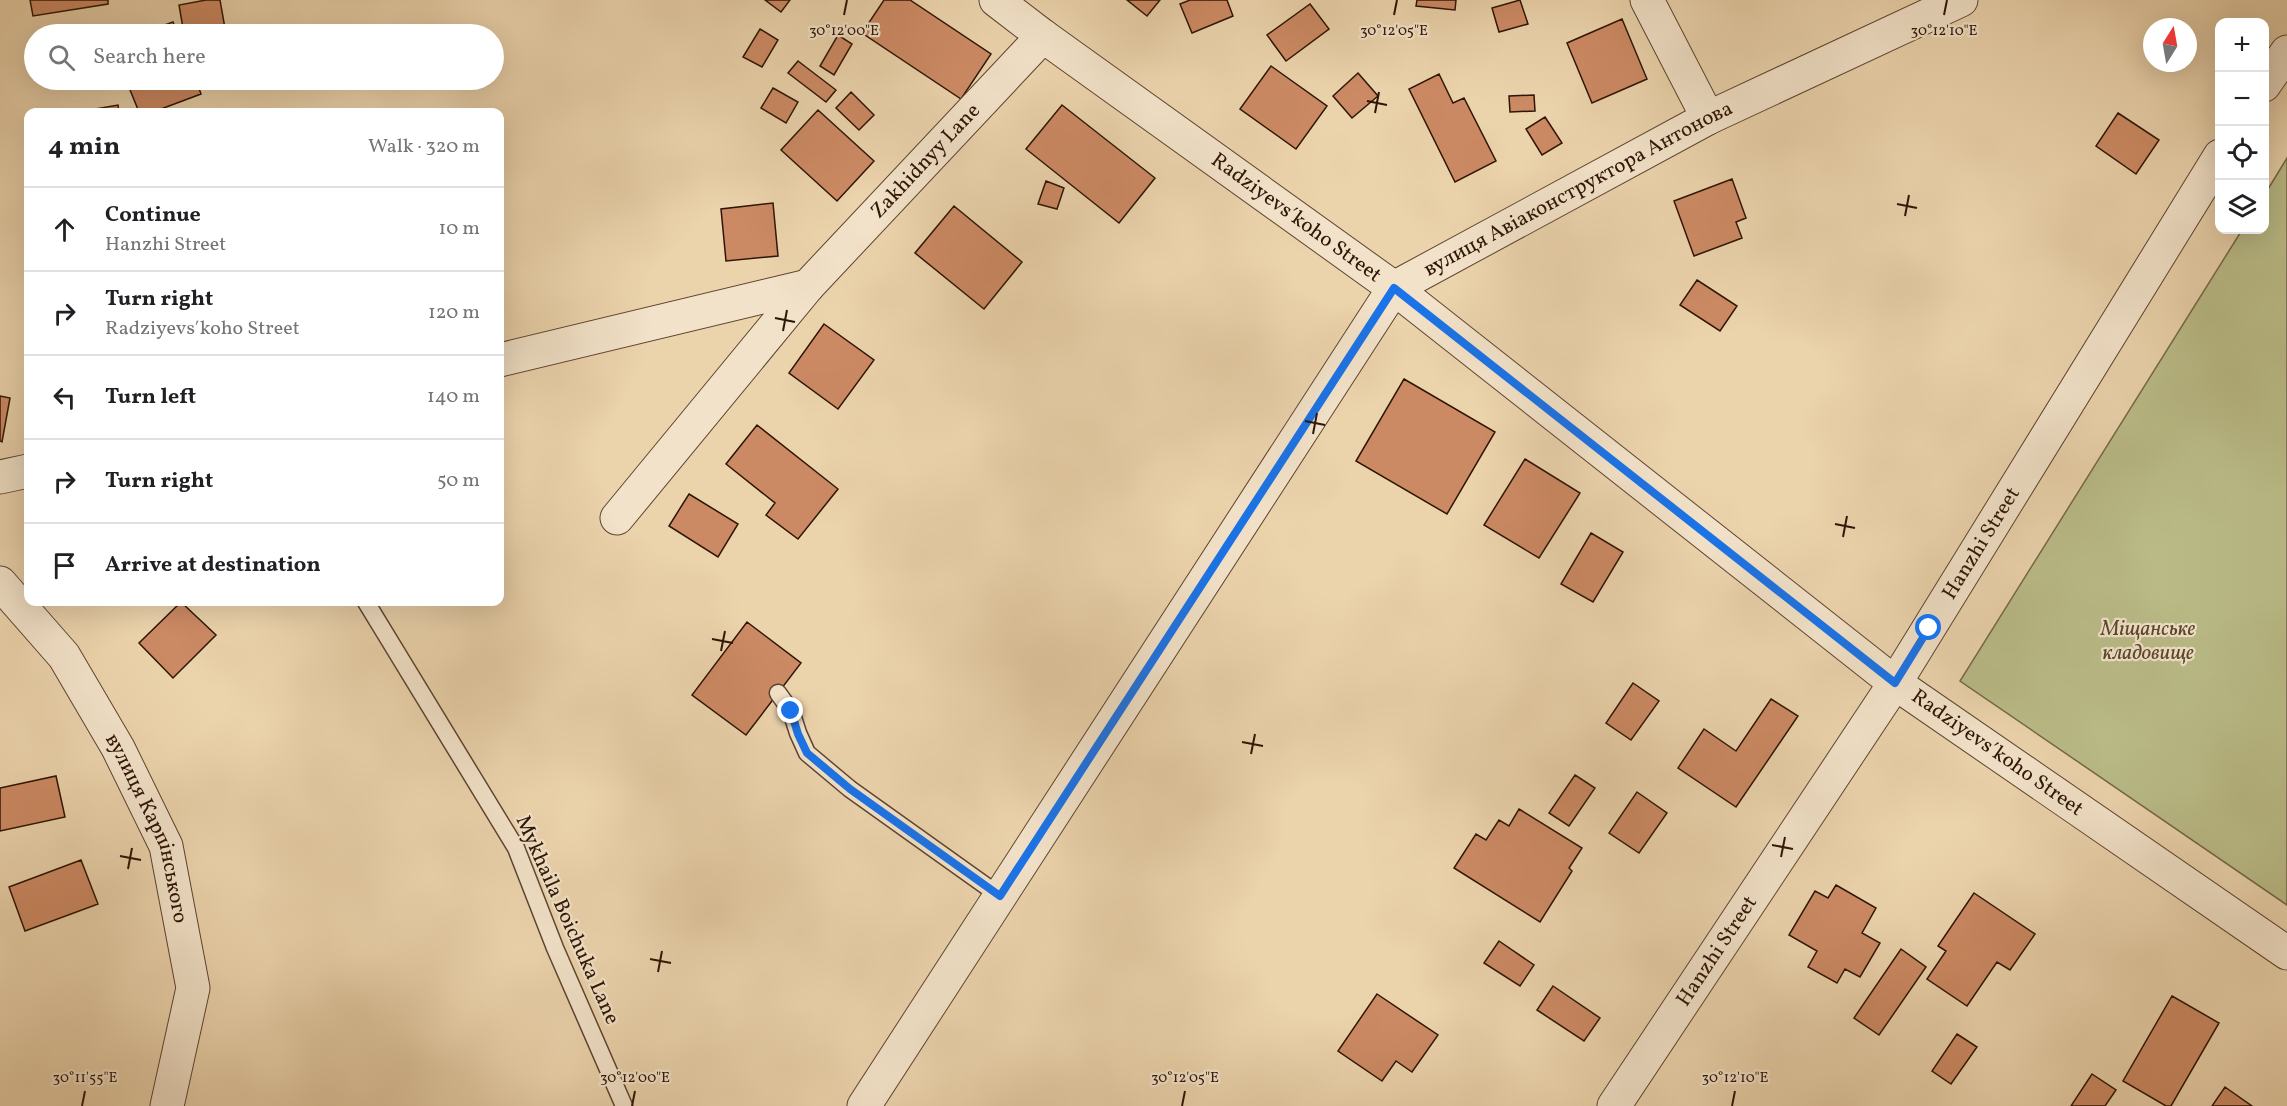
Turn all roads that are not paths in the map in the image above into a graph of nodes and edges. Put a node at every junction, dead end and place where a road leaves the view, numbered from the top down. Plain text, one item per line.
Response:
1 (996, 0) edge
2 (1647, 0) edge
3 (1961, 0) edge
4 (1043, 36) junction
5 (2287, 52) edge
6 (2269, 79) edge
7 (1708, 118) junction
8 (2215, 164) edge
9 (808, 286) junction
10 (1394, 288) junction
11 (504, 359) edge
12 (24, 472) edge
13 (0, 477) edge
14 (617, 518) dead end
15 (0, 583) edge
16 (368, 606) edge
17 (1895, 683) junction
18 (778, 693) dead end
19 (1000, 896) junction
20 (2287, 953) edge
21 (167, 1106) edge
22 (624, 1106) edge
23 (864, 1106) edge
24 (1614, 1106) edge

1 - 4 street, Radziyevsʹkoho Street
2 - 7 street
3 - 7 street, вулиця Авіаконструктора Антонова
4 - 9 street, Zakhidnyy Lane
4 - 10 street, Radziyevsʹkoho Street
5 - 6 street
7 - 10 street, вулиця Авіаконструктора Антонова
8 - 17 street, Hanzhi Street
9 - 11 street
9 - 14 street, Zakhidnyy Lane
10 - 17 street, Radziyevsʹkoho Street
10 - 19 street, вулиця Авіаконструктора Антонова
12 - 13 street
15 - 21 street, вулиця Карпінського
16 - 22 lane, Mykhaila Boichuka Lane
17 - 20 street, Radziyevsʹkoho Street
17 - 24 street, Hanzhi Street
18 - 19 lane
19 - 23 street, вулиця Авіаконструктора Антонова

